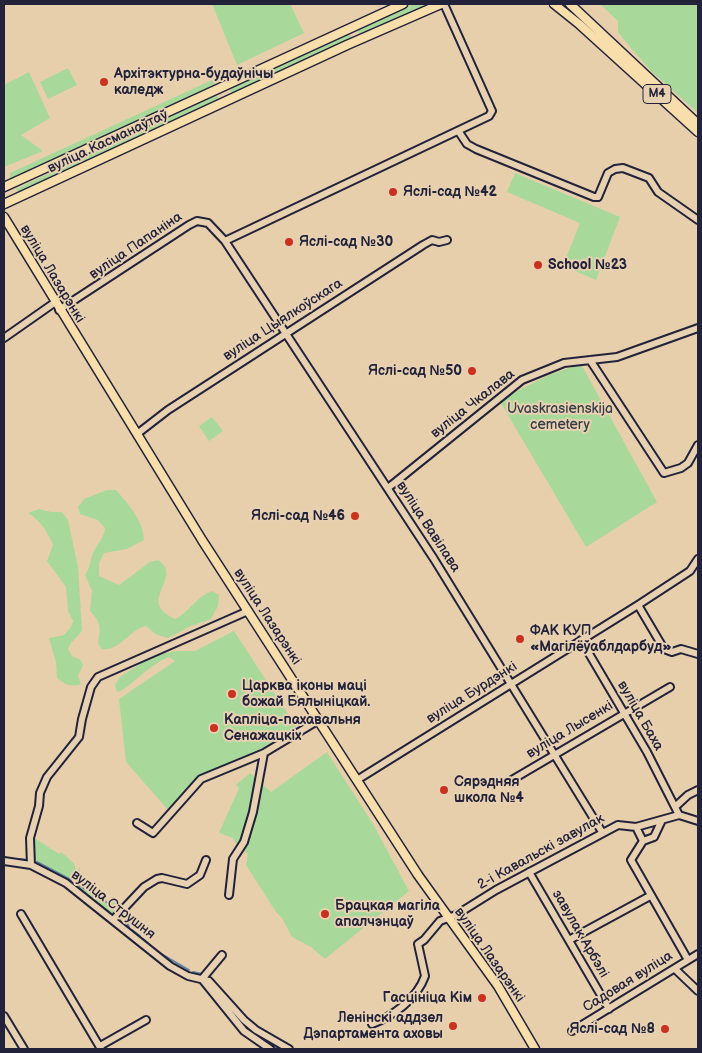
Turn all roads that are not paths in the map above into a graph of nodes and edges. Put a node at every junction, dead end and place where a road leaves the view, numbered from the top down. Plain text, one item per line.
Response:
1 (403, 4) edge
2 (443, 4) edge
3 (554, 4) edge
4 (570, 4) edge
5 (698, 124) edge
6 (459, 132) junction
7 (698, 132) edge
8 (4, 187) edge
9 (4, 204) edge
10 (4, 217) edge
11 (698, 220) edge
12 (446, 240) dead end
13 (225, 241) junction
14 (54, 303) junction
15 (59, 310) junction
16 (698, 328) edge
17 (287, 334) junction
18 (4, 338) edge
19 (590, 360) junction
20 (137, 434) junction
21 (698, 445) edge
22 (388, 488) junction
23 (698, 559) edge
24 (638, 605) junction
25 (248, 611) junction
26 (581, 640) junction
27 (698, 654) edge
28 (512, 684) junction
29 (670, 687) dead end
30 (624, 713) junction
31 (319, 720) junction
32 (264, 753) junction
33 (553, 755) junction
34 (357, 780) junction
35 (510, 781) dead end
36 (698, 790) edge
37 (675, 807) junction
38 (679, 815) junction
39 (662, 820) junction
40 (698, 821) edge
41 (137, 823) dead end
42 (636, 827) junction
43 (602, 832) junction
44 (643, 841) junction
45 (206, 860) dead end
46 (4, 861) edge
47 (31, 865) junction
48 (529, 872) junction
49 (229, 895) dead end
50 (650, 896) junction
51 (21, 914) dead end
52 (448, 918) junction
53 (113, 920) junction
54 (569, 940) junction
55 (698, 954) edge
56 (222, 955) dead end
57 (688, 960) junction
58 (675, 969) junction
59 (202, 979) junction
60 (698, 990) edge
61 (609, 1009) junction
62 (4, 1016) edge
63 (146, 1020) dead end
64 (372, 1024) dead end
65 (572, 1031) dead end
66 (100, 1048) edge
67 (24, 1049) edge
68 (270, 1049) edge
69 (289, 1049) edge
70 (534, 1049) edge

1 - 8 main road, вуліца Касманаўтаў
2 - 6 street
2 - 9 main road, вуліца Касманаўтаў
3 - 7 main road, М4
4 - 5 main road, М4
6 - 11 street
6 - 13 street
10 - 14 main road, вуліца Лазарэнкі
12 - 17 street, вуліца Цыялкоўскага
13 - 15 street, вуліца Папаніна
13 - 17 street, вуліца Вавілава
14 - 15 main road, вуліца Лазарэнкі
14 - 18 street
15 - 20 main road, вуліца Лазарэнкі
16 - 19 street, вуліца Чкалава
17 - 20 street, вуліца Цыялкоўскага
17 - 22 street, вуліца Вавілава
19 - 21 street
19 - 22 street, вуліца Чкалава
20 - 25 main road, вуліца Лазарэнкі
22 - 28 street, вуліца Вавілава
23 - 24 street, вуліца Бурдэнкі
24 - 26 street, вуліца Бурдэнкі
24 - 27 street
25 - 31 main road, вуліца Лазарэнкі
25 - 47 street
26 - 28 street, вуліца Бурдэнкі
26 - 30 street, вуліца Баха
28 - 33 street, вуліца Вавілава
28 - 34 street, вуліца Бурдэнкі
29 - 30 street, вуліца Лысенкі
30 - 33 street, вуліца Лысенкі
30 - 37 street, вуліца Баха
31 - 32 street
31 - 34 main road, вуліца Лазарэнкі
32 - 41 street
32 - 49 street
33 - 35 street, вуліца Лысенкі
33 - 43 street, вуліца Вавілава
34 - 52 main road, вуліца Лазарэнкі
36 - 37 street
37 - 38 street
38 - 39 street, 2-і Кавальскі завулак
38 - 40 street
39 - 42 street, 2-і Кавальскі завулак
39 - 44 street
42 - 43 street, 2-і Кавальскі завулак
42 - 44 street
43 - 48 street, 2-і Кавальскі завулак
44 - 50 street
45 - 53 street
46 - 47 street, вуліца Струшня
47 - 53 street, вуліца Струшня
48 - 52 street, 2-і Кавальскі завулак
48 - 54 street, завулак Арбэлі
50 - 54 street
50 - 57 street
51 - 66 street
52 - 64 street, 2-і Кавальскі завулак
52 - 70 main road, вуліца Лазарэнкі
53 - 59 street, вуліца Струшня
54 - 61 street, завулак Арбэлі
55 - 57 street, Садовая вуліца
56 - 59 street
57 - 58 street, Садовая вуліца
58 - 60 street
58 - 61 street, Садовая вуліца
59 - 68 street
59 - 69 street, вуліца Струшня
61 - 65 street, Садовая вуліца
62 - 67 street
63 - 66 street

